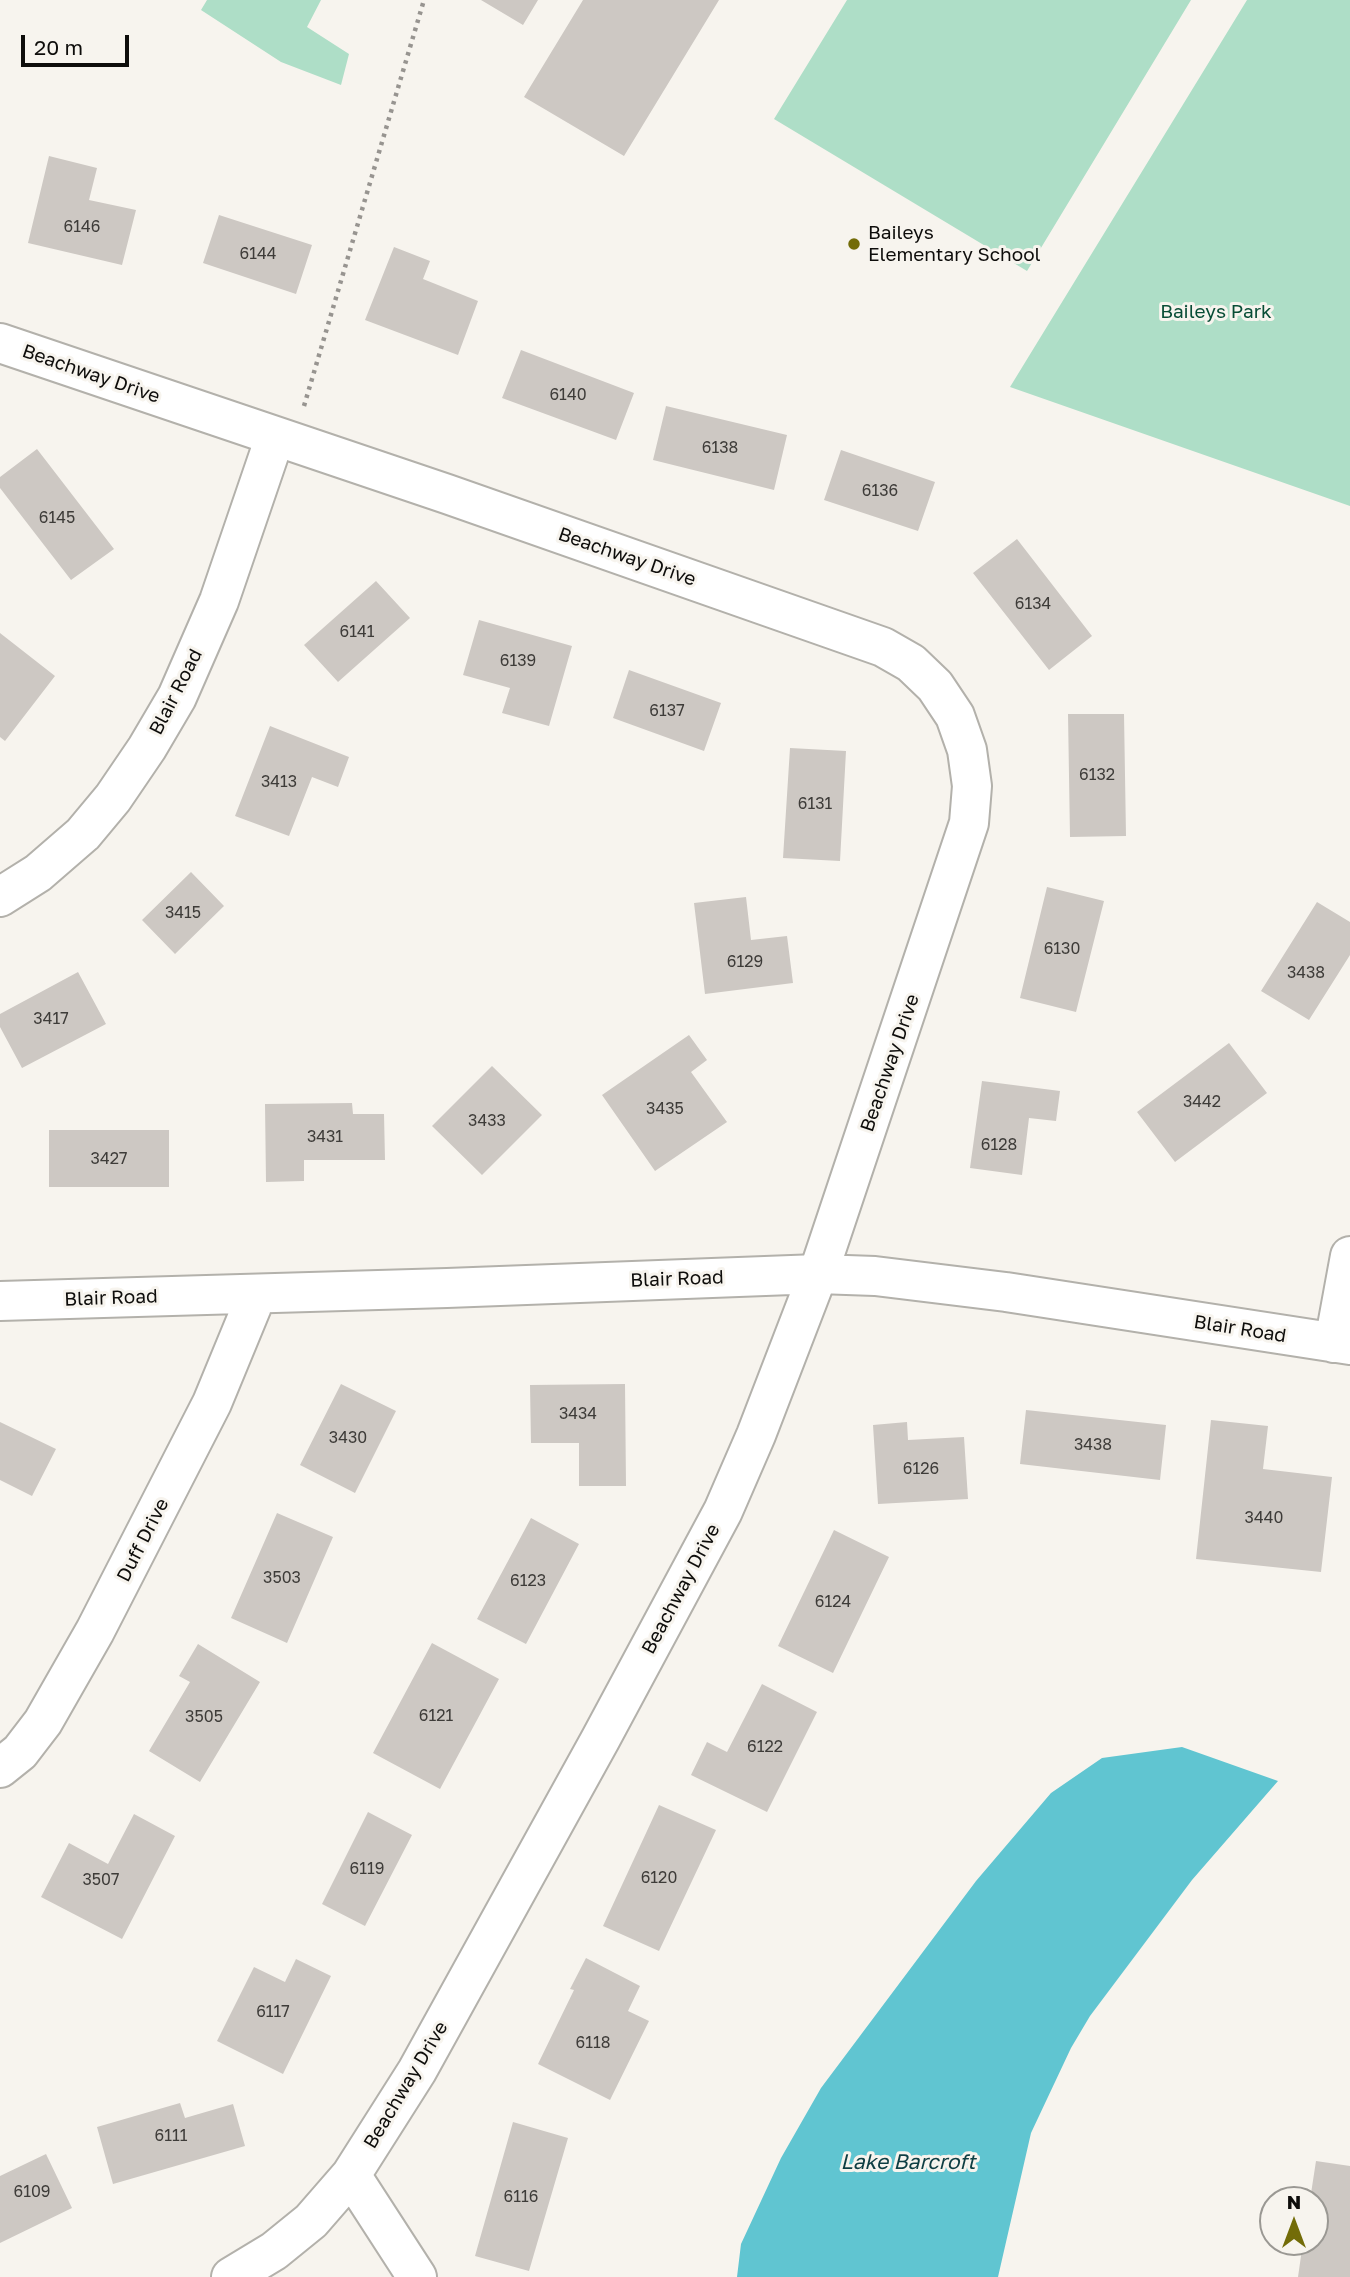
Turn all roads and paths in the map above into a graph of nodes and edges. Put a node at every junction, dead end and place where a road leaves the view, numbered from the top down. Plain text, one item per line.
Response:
1 (424, 0) edge
2 (0, 343) edge
3 (304, 407) dead end
4 (275, 437) junction
5 (0, 897) edge
6 (1350, 1256) edge
7 (818, 1274) junction
8 (257, 1294) junction
9 (0, 1301) edge
10 (1342, 1344) edge
11 (0, 1768) edge
12 (351, 2175) junction
13 (245, 2274) edge
14 (417, 2277) edge

1 - 3 path
2 - 4 street, Beachway Drive
4 - 5 street, Blair Road
4 - 7 street, Beachway Drive
6 - 10 street
7 - 8 street, Blair Road
7 - 10 street, Blair Road
7 - 12 street, Beachway Drive
8 - 9 street, Blair Road
8 - 11 street, Duff Drive
12 - 13 street, Beachway Drive
12 - 14 street

